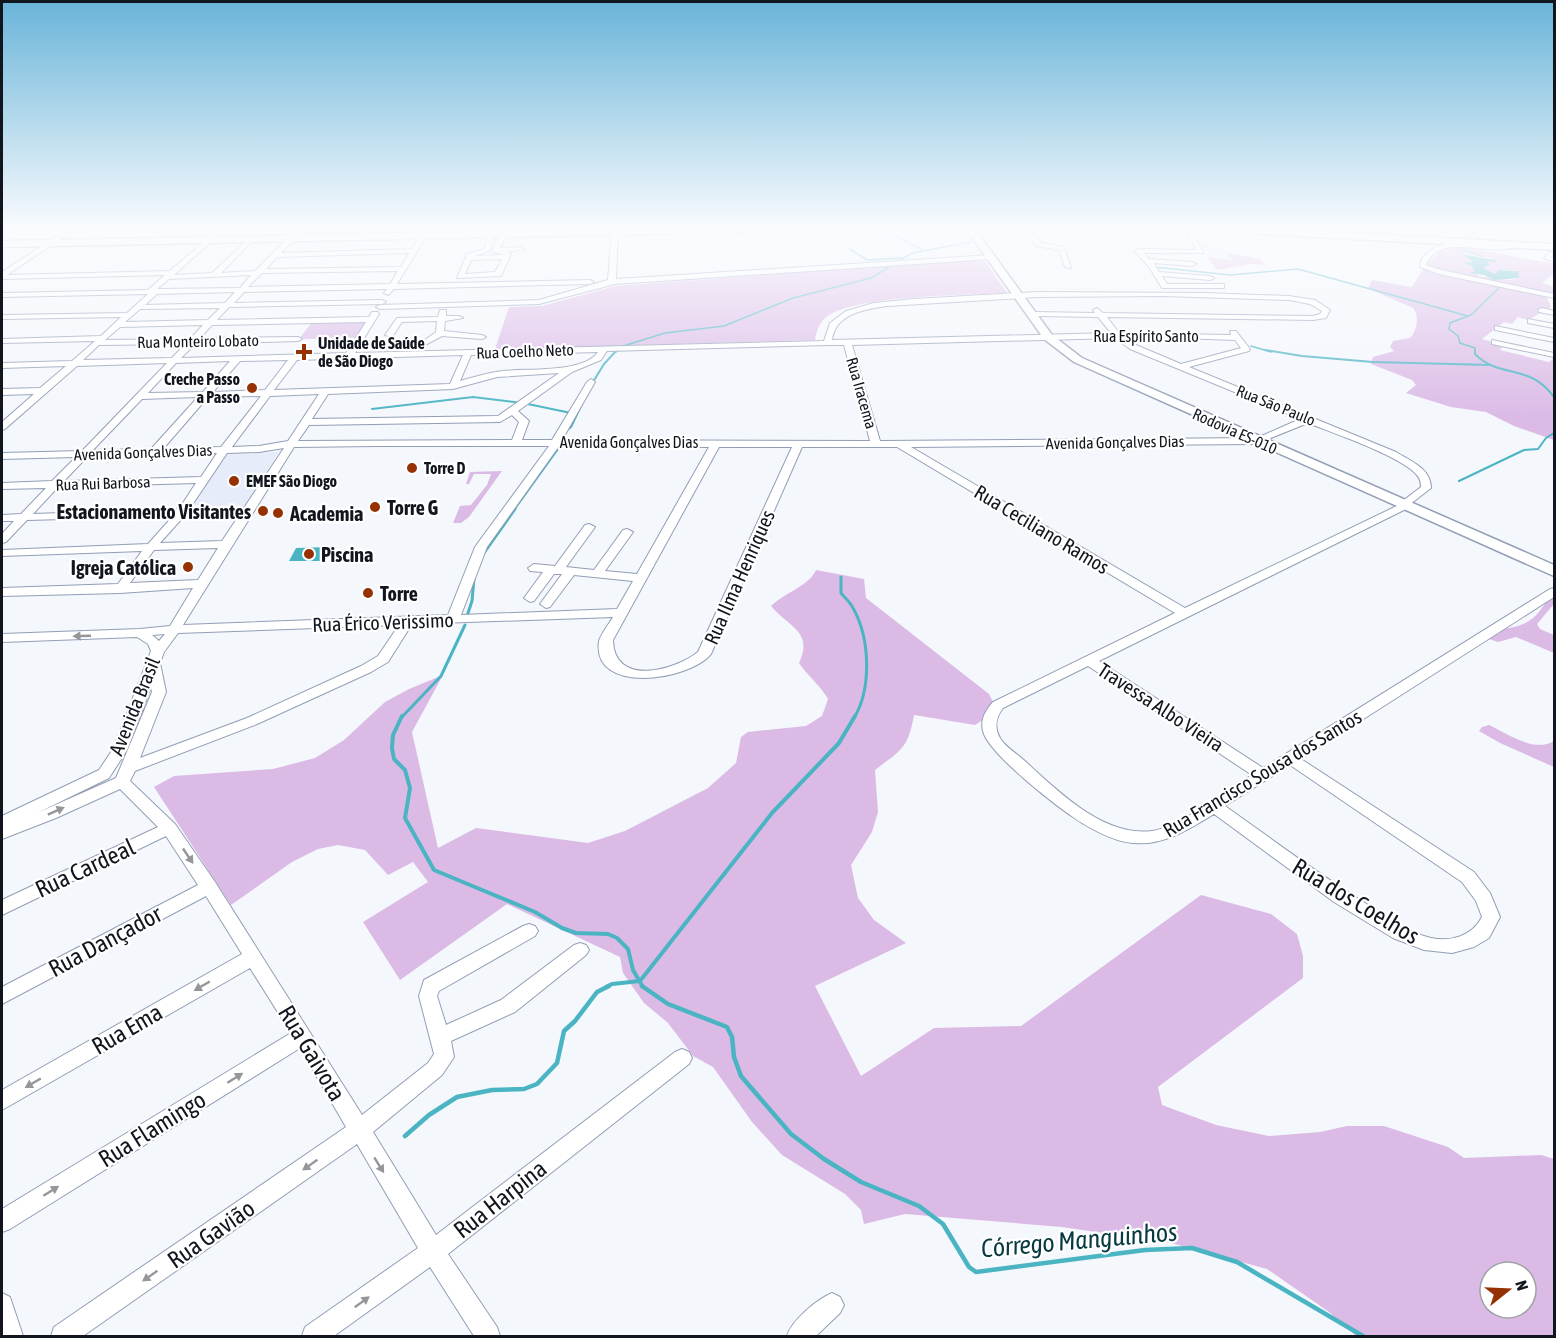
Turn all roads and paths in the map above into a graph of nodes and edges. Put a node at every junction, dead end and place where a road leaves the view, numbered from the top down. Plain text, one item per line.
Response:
1 (171, 291) edge
2 (241, 291) edge
3 (389, 291) edge
4 (579, 291) edge
5 (1017, 291) edge
6 (1017, 291) edge
7 (1170, 291) edge
8 (1532, 291) edge
9 (155, 292) junction
10 (1019, 294) junction
11 (1088, 294) junction
12 (2, 295) edge
13 (1170, 296) junction
14 (1554, 296) edge
15 (227, 306) junction
16 (380, 306) junction
17 (446, 306) junction
18 (138, 307) junction
19 (1542, 310) dead end
20 (1554, 313) edge
21 (1036, 314) junction
22 (129, 315) junction
23 (1100, 315) junction
24 (2, 317) edge
25 (1220, 317) junction
26 (459, 318) dead end
27 (372, 319) junction
28 (441, 319) junction
29 (312, 320) junction
30 (1531, 321) dead end
31 (212, 323) junction
32 (118, 325) junction
33 (1554, 326) edge
34 (1498, 328) dead end
35 (440, 333) junction
36 (1116, 335) junction
37 (482, 337) dead end
38 (1052, 337) junction
39 (1238, 338) junction
40 (298, 339) junction
41 (2, 340) edge
42 (1554, 340) edge
43 (100, 341) junction
44 (194, 341) junction
45 (847, 342) junction
46 (1495, 342) dead end
47 (828, 343) junction
48 (604, 349) junction
49 (468, 352) junction
50 (1554, 355) edge
51 (349, 356) junction
52 (295, 357) junction
53 (284, 358) junction
54 (237, 359) junction
55 (176, 360) junction
56 (75, 363) junction
57 (2, 365) edge
58 (1180, 367) junction
59 (569, 370) junction
60 (591, 382) dead end
61 (453, 386) junction
62 (43, 391) junction
63 (326, 391) junction
64 (2, 392) edge
65 (268, 392) junction
66 (205, 394) junction
67 (142, 396) junction
68 (512, 410) junction
69 (1308, 418) junction
70 (305, 422) junction
71 (4, 423) edge
72 (1259, 440) junction
73 (557, 441) junction
74 (516, 442) junction
75 (717, 442) junction
76 (799, 443) junction
77 (876, 443) junction
78 (290, 444) junction
79 (899, 444) junction
80 (225, 449) junction
81 (155, 451) junction
82 (86, 453) junction
83 (2, 456) edge
84 (204, 480) junction
85 (55, 485) junction
86 (2, 486) edge
87 (1406, 504) junction
88 (182, 512) junction
89 (25, 517) junction
90 (2, 518) edge
91 (589, 527) dead end
92 (627, 531) dead end
93 (2, 540) edge
94 (226, 544) junction
95 (150, 548) junction
96 (2, 553) edge
97 (1554, 565) edge
98 (534, 568) dead end
99 (560, 570) junction
100 (1554, 571) edge
101 (596, 575) junction
102 (637, 582) junction
103 (201, 584) junction
104 (120, 589) junction
105 (2, 592) edge
106 (1554, 592) edge
107 (530, 598) dead end
108 (546, 604) dead end
109 (620, 613) junction
110 (1186, 614) junction
111 (456, 620) junction
112 (407, 622) junction
113 (174, 629) junction
114 (140, 633) junction
115 (2, 638) edge
116 (156, 656) junction
117 (1089, 660) junction
118 (1288, 758) junction
119 (125, 775) junction
120 (1263, 775) junction
121 (1214, 806) junction
122 (2, 823) edge
123 (169, 828) junction
124 (2, 832) edge
125 (209, 887) junction
126 (2, 908) edge
127 (529, 932) dead end
128 (580, 950) dead end
129 (253, 957) junction
130 (2, 996) edge
131 (303, 1036) junction
132 (440, 1037) junction
133 (682, 1058) dead end
134 (2, 1101) edge
135 (358, 1131) junction
136 (2, 1221) edge
137 (433, 1251) junction
138 (2, 1305) edge
139 (832, 1305) dead end
140 (11, 1336) edge
141 (63, 1336) edge
142 (314, 1336) edge
143 (488, 1336) edge
144 (799, 1336) edge

1 - 9 street
2 - 15 street
3 - 16 street
4 - 17 street
5 - 10 main road, Rodovia ES-010
6 - 10 main road, Rodovia ES-010
7 - 13 street
8 - 14 street
9 - 12 street
9 - 18 street
10 - 11 street
10 - 21 main road, Rodovia ES-010
10 - 38 main road, Rodovia ES-010
10 - 47 street
11 - 13 street
11 - 23 street, Rua São Paulo
13 - 25 street
15 - 16 street
15 - 18 street
15 - 31 street
16 - 17 street
16 - 27 street
17 - 28 street
18 - 22 street
19 - 20 street
21 - 23 street
21 - 38 main road, Rodovia ES-010
22 - 24 street
22 - 32 street
23 - 25 street
23 - 36 street, Rua São Paulo
25 - 39 street
26 - 28 street
27 - 29 street
27 - 51 street
28 - 35 street
28 - 35 street
29 - 31 street
29 - 40 street
30 - 33 street
31 - 32 street
31 - 44 street
32 - 43 street
34 - 42 street
35 - 37 street
36 - 38 street, Rua Espírito Santo
36 - 39 street, Rua Espírito Santo
36 - 58 street, Rua São Paulo
38 - 45 street, Rua Coelho Neto
38 - 72 main road, Rodovia ES-010
39 - 58 street
40 - 44 street, Rua Monteiro Lobato
40 - 53 street
41 - 43 street, Rua Monteiro Lobato
43 - 44 street, Rua Monteiro Lobato
43 - 56 street
44 - 55 street
45 - 47 street, Rua Coelho Neto
45 - 77 street, Rua Iracema
46 - 50 street
47 - 48 street, Rua Coelho Neto
48 - 49 street, Rua Coelho Neto
48 - 59 street
49 - 51 street, Rua Coelho Neto
49 - 61 street
51 - 52 street, Rua Coelho Neto
52 - 53 street, Rua Coelho Neto
52 - 65 street
53 - 54 street, Rua Coelho Neto
54 - 55 street, Rua Coelho Neto
54 - 66 street
55 - 56 street, Rua Coelho Neto
55 - 67 street
56 - 57 street, Rua Coelho Neto
56 - 62 street
58 - 69 street, Rua São Paulo
59 - 61 street
59 - 68 street
60 - 73 street
61 - 63 street
62 - 64 street
62 - 71 street
63 - 65 street
63 - 70 street
65 - 66 street
65 - 80 street
66 - 67 street
66 - 81 street
67 - 82 street
68 - 70 street
68 - 74 street
69 - 72 street
69 - 87 street, Rua São Paulo
70 - 78 street
72 - 79 street, Avenida Gonçalves Dias
72 - 87 main road, Rodovia ES-010
73 - 74 street, Avenida Gonçalves Dias
73 - 75 street, Avenida Gonçalves Dias
73 - 111 street
74 - 78 street, Avenida Gonçalves Dias
75 - 76 street, Avenida Gonçalves Dias
75 - 102 street, Rua Ilma Henriques
76 - 77 street, Avenida Gonçalves Dias
76 - 109 street, Rua Ilma Henriques
77 - 79 street, Avenida Gonçalves Dias
78 - 80 street, Avenida Gonçalves Dias
78 - 94 street
79 - 110 street, Rua Ceciliano Ramos
80 - 81 street, Avenida Gonçalves Dias
80 - 84 street
81 - 82 street, Avenida Gonçalves Dias
82 - 83 street, Avenida Gonçalves Dias
82 - 85 street
84 - 85 street, Rua Rui Barbosa
84 - 88 street
85 - 86 street, Rua Rui Barbosa
85 - 89 street
87 - 97 main road, Rodovia ES-010
87 - 100 main road, Rodovia ES-010
87 - 110 street, Rua Francisco Sousa dos Santos
88 - 89 street
88 - 95 street
89 - 90 street
89 - 93 street
91 - 99 street
92 - 101 street
94 - 95 street
94 - 103 street
95 - 96 street
95 - 104 street
98 - 99 street
99 - 101 street
99 - 107 street
99 - 108 street
101 - 102 street
102 - 109 street, Rua Ilma Henriques
103 - 104 street
103 - 113 street
104 - 105 street
106 - 118 street, Rua Francisco Sousa dos Santos
109 - 111 street, Rua Érico Verissimo
110 - 117 street, Rua Francisco Sousa dos Santos
111 - 112 street, Rua Érico Verissimo
112 - 113 street, Rua Érico Verissimo
112 - 119 street
113 - 114 street, Rua Érico Verissimo
113 - 116 street
114 -> 115 street, Avenida Brasil
114 - 116 street, Avenida Brasil
116 - 119 street
116 - 122 street, Avenida Brasil
117 - 120 street, Travessa Albo Vieira
117 - 121 street, Rua Francisco Sousa dos Santos
118 - 120 street, Rua Francisco Sousa dos Santos
118 - 121 street, Rua dos Coelhos
119 - 123 street, Rua Gaivota
124 -> 119 street
120 - 121 street, Rua Francisco Sousa dos Santos
123 -> 125 street, Rua Gaivota
123 - 126 street, Rua Cardeal
125 - 129 street, Rua Gaivota
125 - 130 street, Rua Dançador
127 - 132 street
128 - 132 street
129 - 131 street, Rua Gaivota
129 -> 134 street, Rua Ema
131 - 135 street, Rua Gaivota
136 -> 131 street, Rua Flamingo
132 - 135 street, Rua Gavião
133 - 137 street, Rua Harpina
135 -> 137 street, Rua Gaivota
135 -> 141 street, Rua Gavião
142 -> 137 street, Rua Harpina
137 - 143 street, Rua Gaivota
138 - 140 street
139 - 144 street

